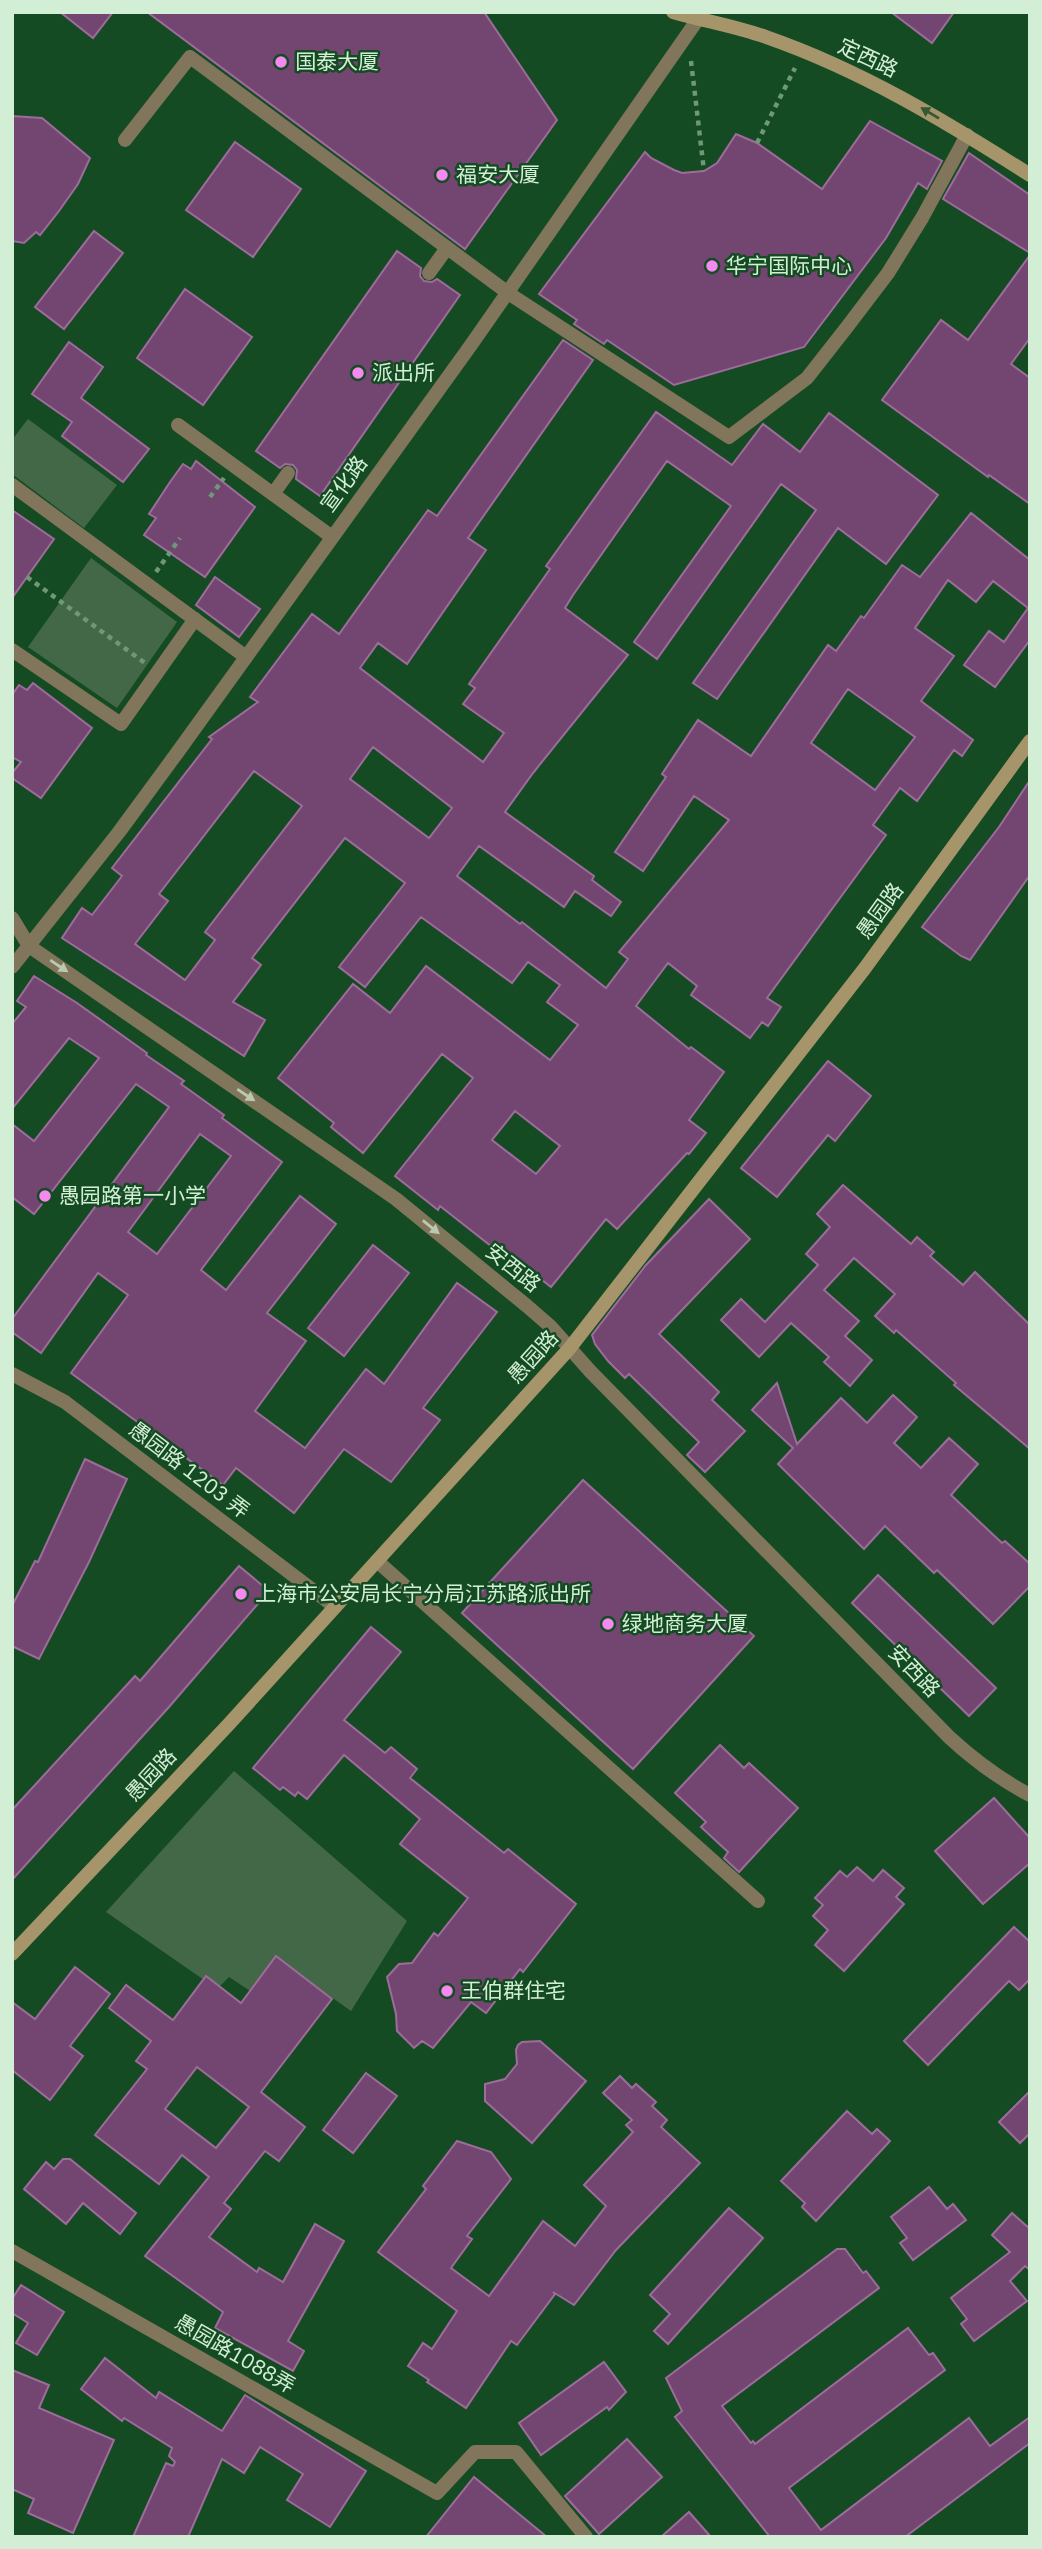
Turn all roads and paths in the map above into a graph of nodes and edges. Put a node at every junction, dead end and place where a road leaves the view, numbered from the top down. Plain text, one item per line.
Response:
1 (673, 12) edge
2 (698, 19) junction
3 (690, 54) dead end
4 (796, 67) dead end
5 (967, 135) junction
6 (125, 140) dead end
7 (757, 143) dead end
8 (704, 171) dead end
9 (1030, 175) edge
10 (447, 248) junction
11 (429, 273) dead end
12 (508, 293) junction
13 (178, 425) dead end
14 (288, 473) dead end
15 (12, 485) edge
16 (274, 494) junction
17 (332, 537) junction
18 (180, 538) dead end
19 (27, 577) dead end
20 (148, 584) junction
21 (195, 620) junction
22 (12, 650) edge
23 (246, 657) junction
24 (157, 673) junction
25 (1030, 741) edge
26 (12, 918) edge
27 (29, 946) junction
28 (12, 967) edge
29 (569, 1349) junction
30 (12, 1374) edge
31 (377, 1561) junction
32 (335, 1607) junction
33 (1030, 1795) edge
34 (758, 1901) dead end
35 (12, 1954) edge
36 (12, 2251) edge
37 (586, 2537) edge

1 - 2 main road, 定西路
5 -> 2 main road, 定西路
2 - 12 street, 宣化路
3 - 8 path
4 - 7 path
5 - 9 main road, 定西路
5 - 12 street
6 - 10 street
10 - 11 street
10 - 12 street
12 - 17 street, 宣化路
13 - 16 street
14 - 16 street
15 - 20 street
16 - 17 street
17 - 23 street, 宣化路
18 - 20 path
19 - 24 path
20 - 21 street
21 - 23 street
21 - 24 street
22 - 24 street
23 - 27 street, 宣化路
25 - 29 main road, 愚园路
26 - 27 street, 安西路
27 - 28 street, 宣化路
27 -> 29 street, 安西路
29 - 31 main road, 愚园路
29 - 33 street, 安西路
30 - 32 street, 愚园路 1203 弄
31 - 32 main road, 愚园路
31 - 34 street
32 - 35 main road, 愚园路
36 - 37 street, 愚园路1088弄

